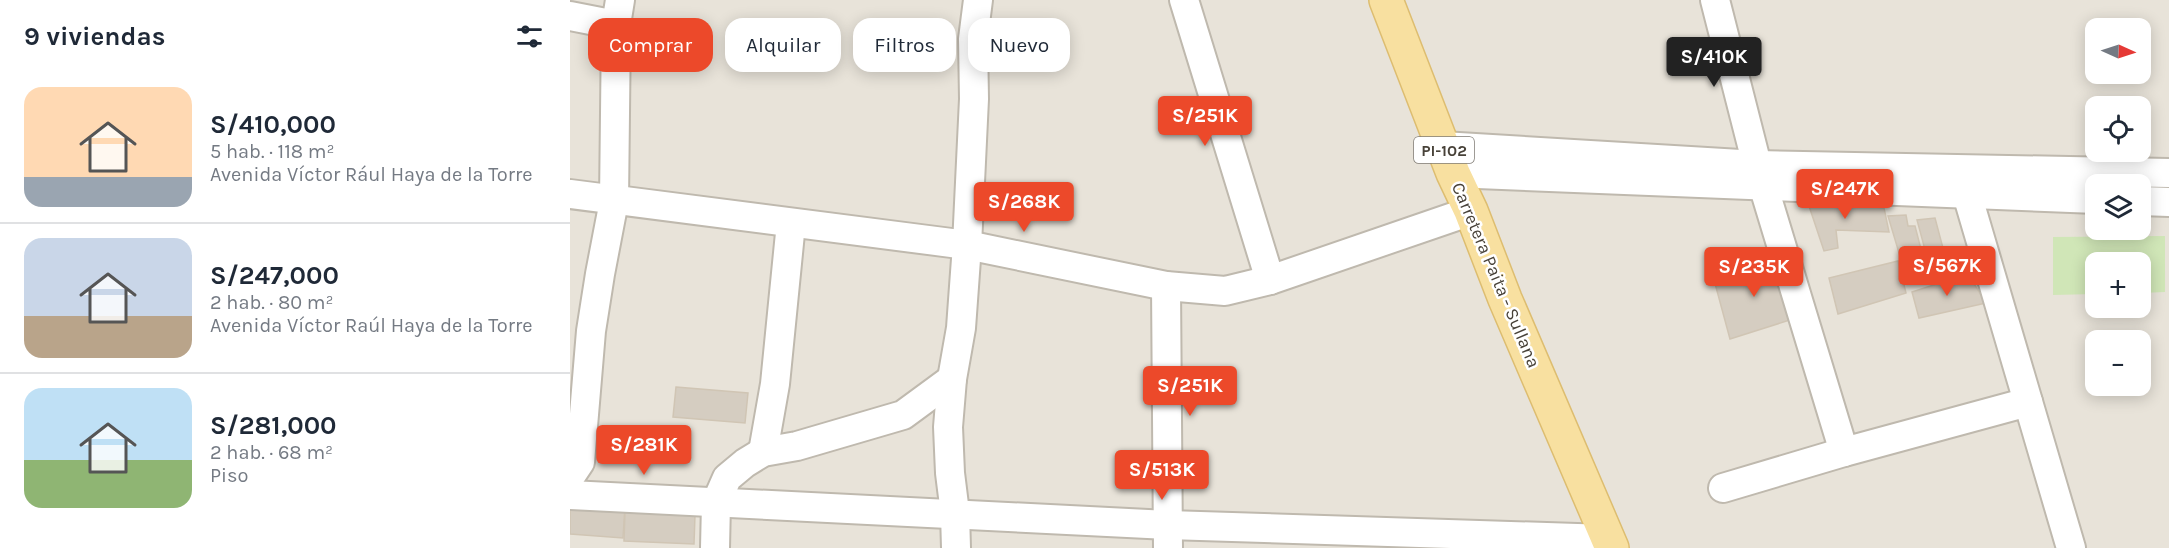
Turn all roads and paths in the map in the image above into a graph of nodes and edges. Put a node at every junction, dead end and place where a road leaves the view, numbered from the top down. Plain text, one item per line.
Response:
1 (978, 0) edge
2 (1184, 0) edge
3 (1386, 0) edge
4 (1716, 0) edge
5 (618, 13) edge
6 (570, 15) edge
7 (1448, 159) junction
8 (2169, 173) edge
9 (1760, 176) junction
10 (570, 194) edge
11 (1967, 194) junction
12 (2085, 199) edge
13 (614, 201) junction
14 (2151, 201) edge
15 (2169, 202) edge
16 (1470, 211) junction
17 (791, 223) junction
18 (967, 245) junction
19 (1270, 280) junction
20 (1166, 286) junction
21 (952, 379) junction
22 (2028, 402) junction
23 (764, 452) junction
24 (1844, 452) junction
25 (570, 477) edge
26 (1723, 488) dead end
27 (570, 495) edge
28 (716, 503) junction
29 (955, 513) junction
30 (1168, 536) edge
31 (1610, 543) edge
32 (715, 548) edge
33 (956, 548) edge
34 (2071, 548) edge

1 - 18 street
2 - 19 street
3 - 7 main road, Carretera Paita - Sullana / PI-102
4 - 9 street
5 - 6 street
5 - 13 street
7 - 9 street
7 - 16 main road, Carretera Paita - Sullana / PI-102
8 - 9 street
9 - 11 street
9 - 24 street
10 - 13 street
11 - 12 street
11 - 22 street
13 - 17 street
13 - 25 street
14 - 15 street
16 - 19 street
16 - 31 main road, Carretera Paita - Sullana / PI-102
17 - 18 street
17 - 23 street
18 - 20 street
18 - 21 street
19 - 20 street
20 - 30 street
21 - 23 street
21 - 29 street
22 - 24 street
22 - 34 street
23 - 28 street
24 - 26 street
27 - 28 street
28 - 29 street
28 - 32 street
29 - 30 street
29 - 33 street
30 - 31 street

